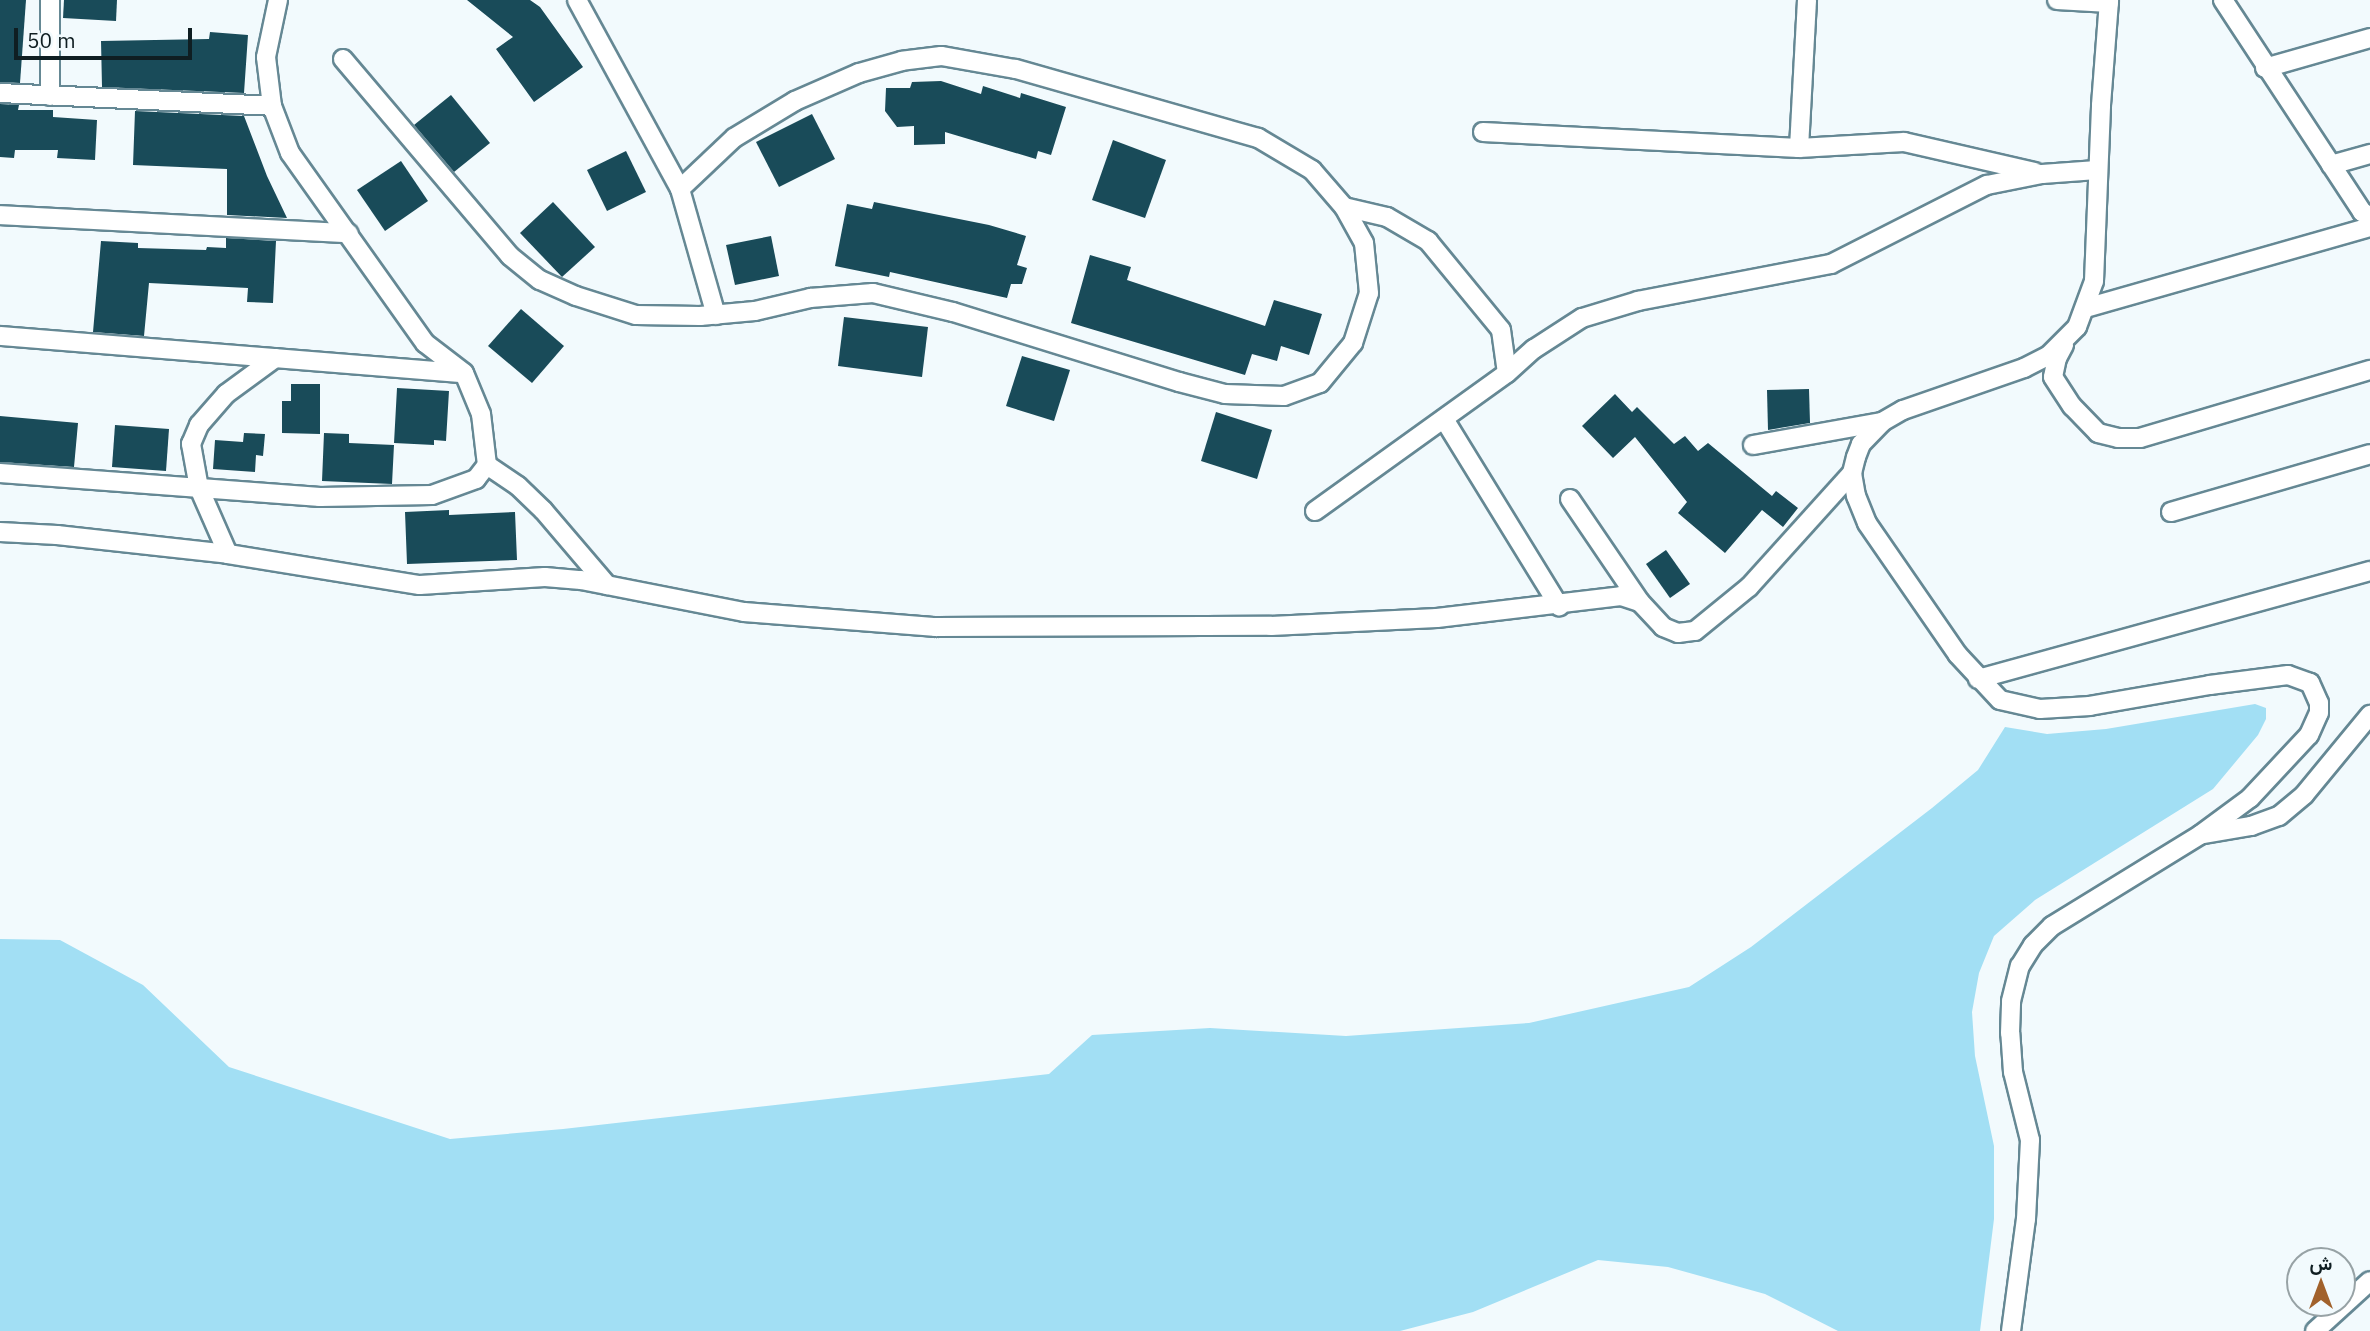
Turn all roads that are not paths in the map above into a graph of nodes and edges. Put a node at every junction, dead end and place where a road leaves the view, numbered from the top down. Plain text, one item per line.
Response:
1 (50, 0) edge
2 (278, 0) edge
3 (1807, 0) edge
4 (2057, 0) edge
5 (2224, 0) edge
6 (2109, 1) edge
7 (584, 2) edge
8 (2370, 38) edge
9 (343, 59) dead end
10 (2265, 68) junction
11 (0, 93) edge
12 (51, 96) junction
13 (272, 106) junction
14 (1483, 132) dead end
15 (1799, 148) junction
16 (2370, 154) edge
17 (2331, 165) junction
18 (2097, 170) junction
19 (2042, 174) junction
20 (680, 189) junction
21 (1344, 207) junction
22 (0, 215) edge
23 (2370, 216) edge
24 (2370, 227) edge
25 (349, 233) junction
26 (2086, 308) junction
27 (716, 315) junction
28 (0, 336) edge
29 (2066, 341) junction
30 (275, 358) junction
31 (2370, 370) edge
32 (464, 373) junction
33 (1507, 373) junction
34 (1444, 419) junction
35 (1882, 422) junction
36 (1754, 445) dead end
37 (2370, 454) edge
38 (488, 466) junction
39 (0, 473) edge
40 (1852, 473) junction
41 (199, 488) junction
42 (1570, 499) dead end
43 (1315, 511) dead end
44 (2171, 512) dead end
45 (0, 532) edge
46 (228, 554) junction
47 (2370, 571) edge
48 (607, 585) junction
49 (1640, 603) junction
50 (1559, 606) junction
51 (1978, 680) junction
52 (2370, 715) edge
53 (2200, 835) junction
54 (2370, 1281) edge
55 (2011, 1331) edge
56 (2315, 1331) edge

1 - 12 street
2 - 13 street
3 - 15 street
4 - 6 street
5 - 10 street
6 - 18 street
7 - 20 street
8 - 10 street
9 - 27 street
10 - 17 street
11 - 12 street
12 - 13 street
13 - 25 street
14 - 15 street
15 - 19 street
16 - 17 street
17 - 23 street
18 - 19 street
18 - 26 street
19 - 33 street
20 - 21 street
20 - 27 street
21 - 27 street
21 - 33 street
22 - 25 street
24 - 26 street
25 - 32 street
26 - 29 street
28 - 30 street
29 - 31 street
29 - 35 street
30 - 32 street
30 - 41 street
32 - 38 street
33 - 34 street
34 - 43 street
34 - 50 street
35 - 36 street
35 - 40 street
37 - 44 street
38 - 41 street
38 - 48 street
39 - 41 street
40 - 49 street
40 - 51 street
41 - 46 street
42 - 49 street
45 - 46 street
46 - 48 street
47 - 51 street
48 - 50 street
49 - 50 street
51 - 53 street
52 - 53 street
53 - 55 street
54 - 56 street

